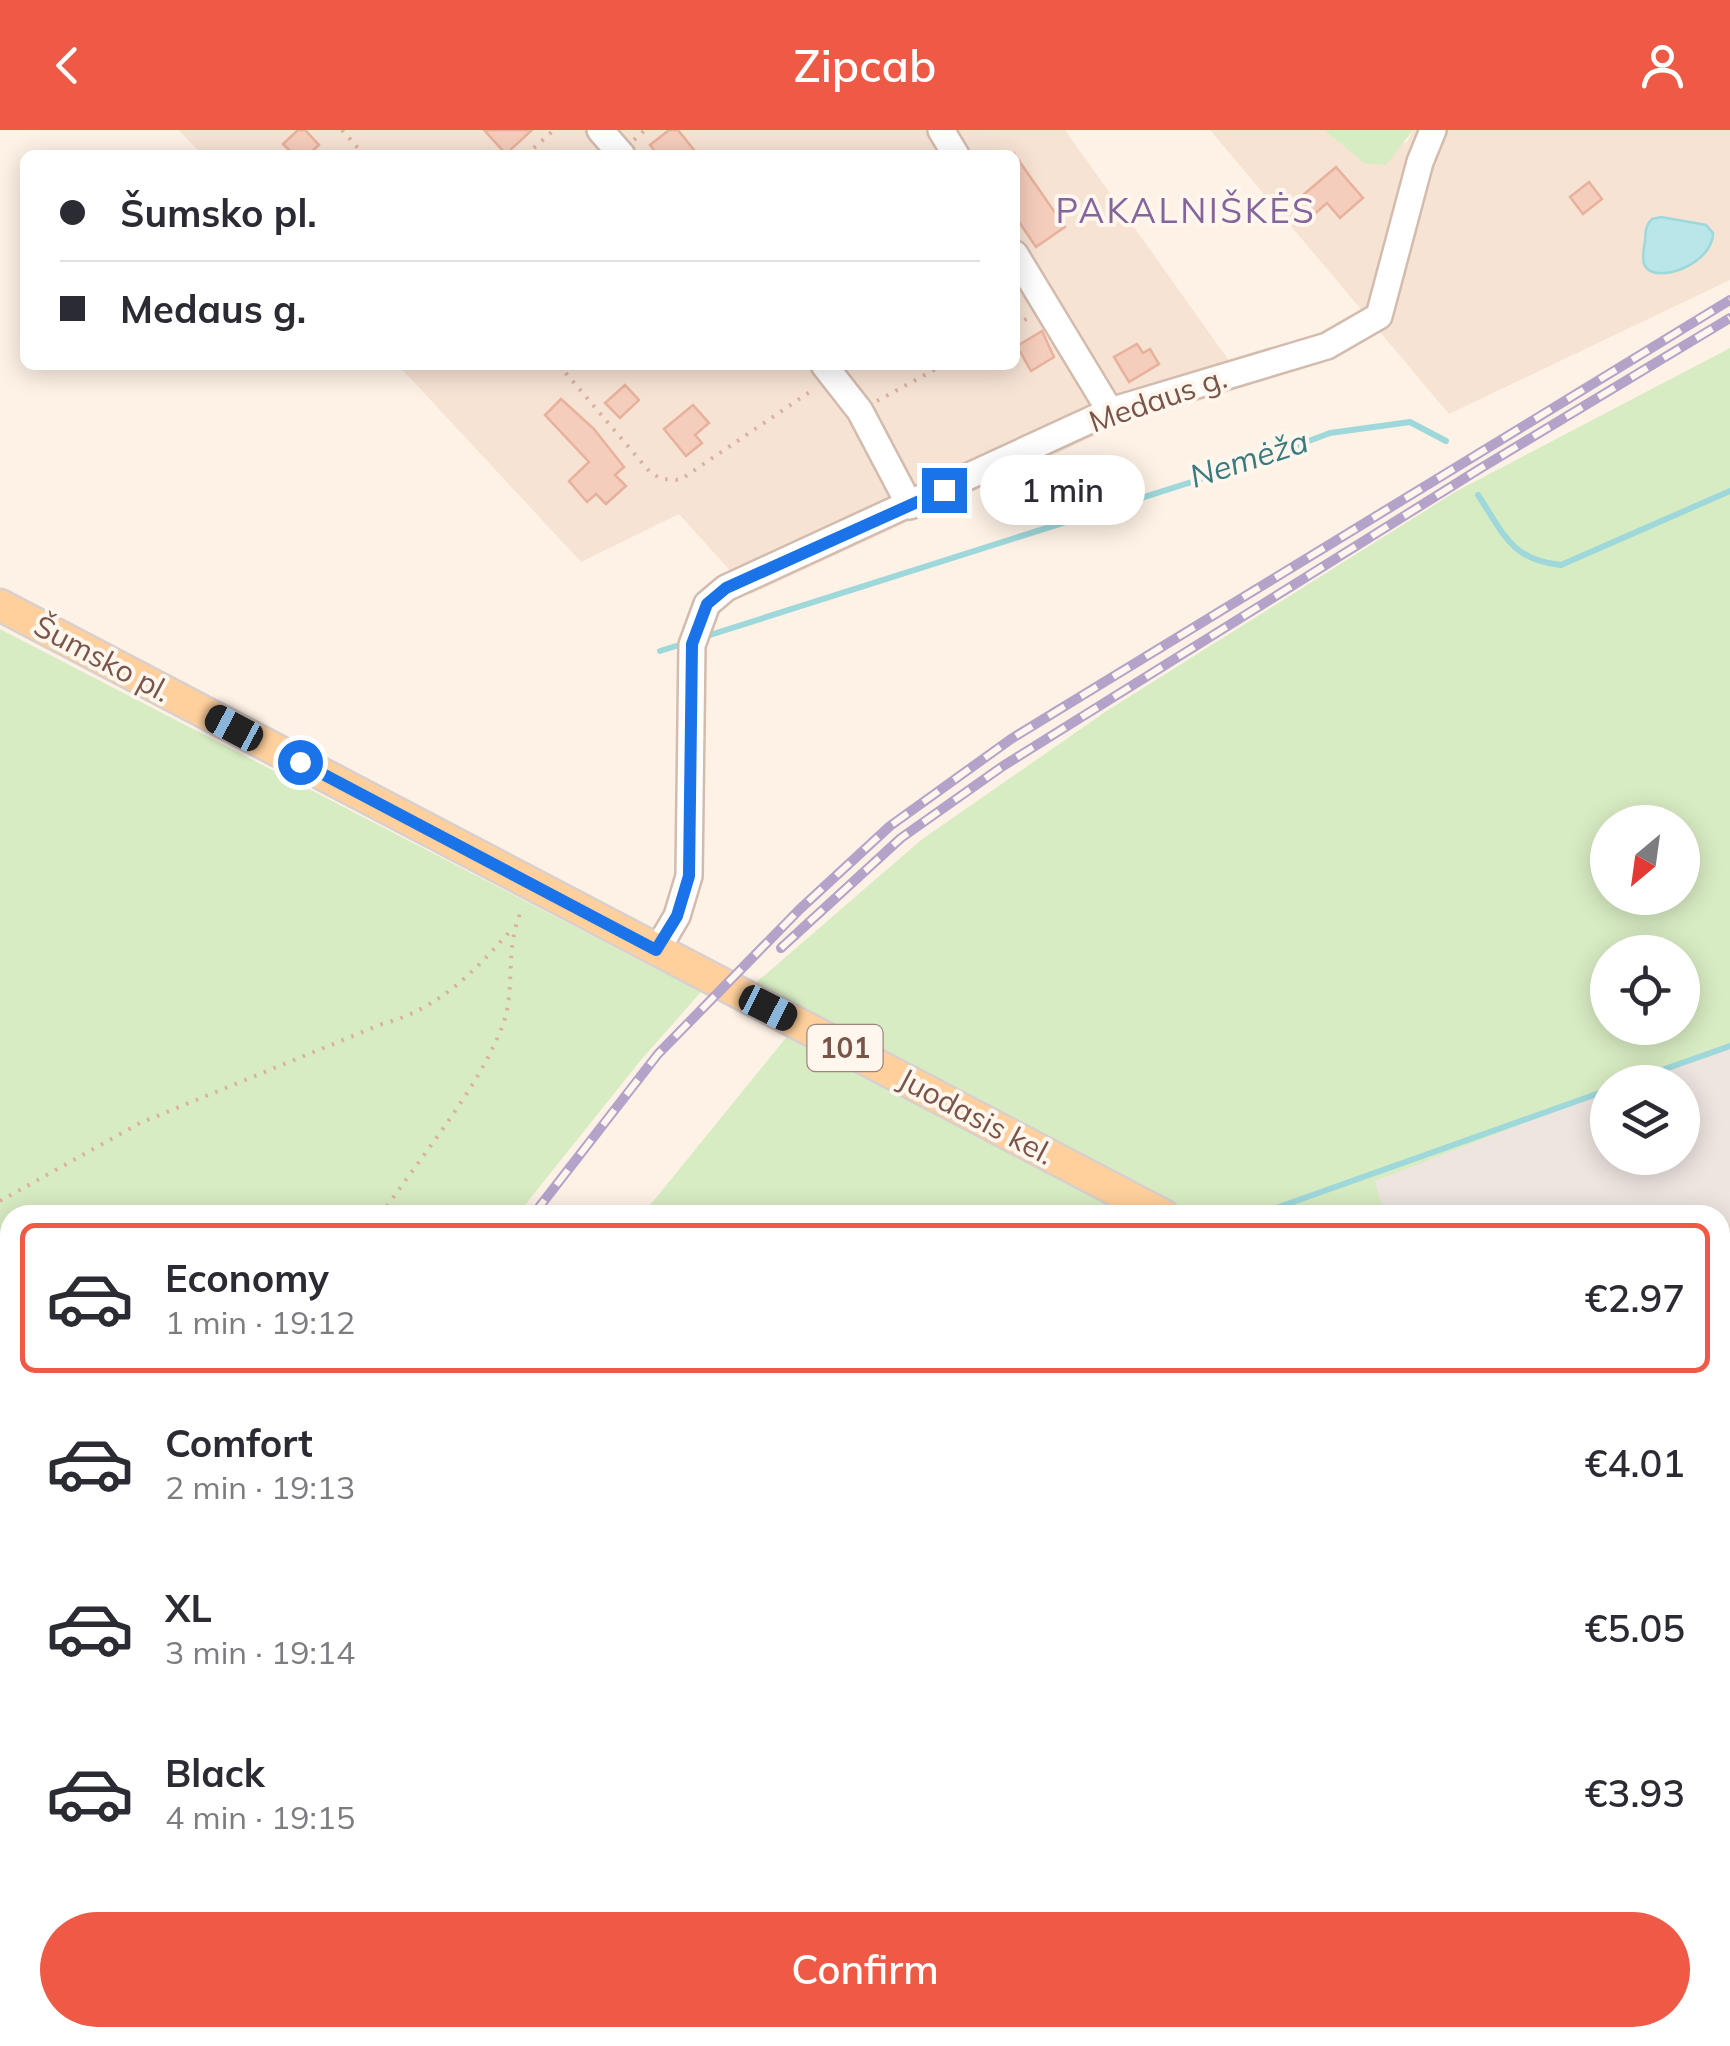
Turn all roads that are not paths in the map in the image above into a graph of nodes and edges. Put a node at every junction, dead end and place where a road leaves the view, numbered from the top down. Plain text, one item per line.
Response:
1 (600, 130) edge
2 (1433, 130) edge
3 (618, 150) edge
4 (1020, 262) edge
5 (829, 370) edge
6 (1110, 411) junction
7 (910, 506) junction
8 (0, 605) edge
9 (656, 950) junction
10 (736, 992) joint
11 (1144, 1205) edge

1 - 3 street
2 - 6 street, Medaus g.
4 - 6 street
5 - 7 street
6 - 7 street, Medaus g.
7 - 9 street, Medaus g.
8 - 9 main road, Šumsko pl. / 101
9 - 10 main road, Šumsko pl. / 101
10 - 11 main road, Juodasis kel. / 101

